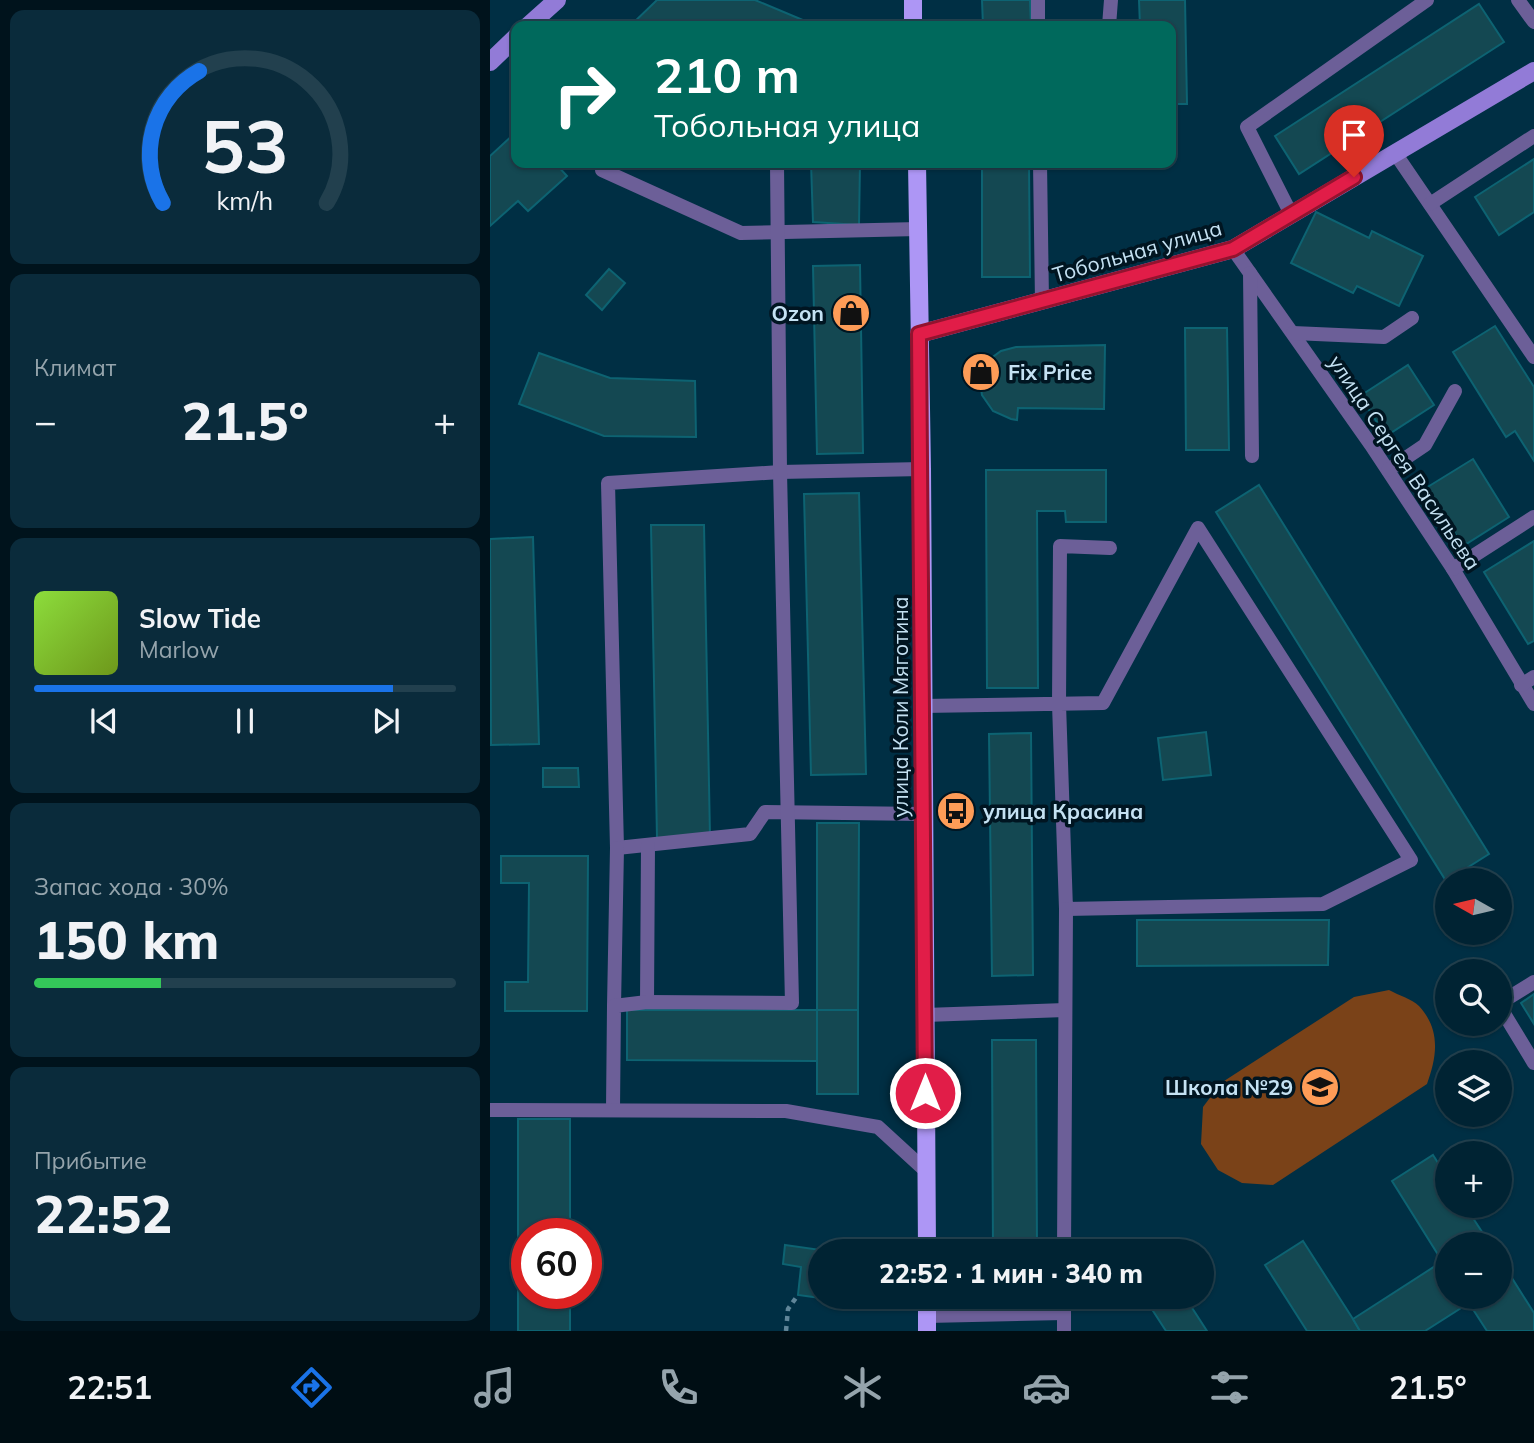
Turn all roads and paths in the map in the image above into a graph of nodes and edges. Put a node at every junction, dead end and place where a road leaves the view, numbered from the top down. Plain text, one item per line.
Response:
1 (557, 0) edge
2 (912, 0) edge
3 (1038, 0) edge
4 (1111, 0) edge
5 (1427, 0) edge
6 (1518, 0) edge
7 (534, 21) edge
8 (913, 21) edge
9 (1038, 21) edge
10 (1109, 21) edge
11 (1534, 22) edge
12 (511, 42) edge
13 (490, 62) edge
14 (1534, 71) edge
15 (1534, 136) edge
16 (1395, 153) junction
17 (602, 168) edge
18 (777, 168) edge
19 (917, 168) edge
20 (1041, 168) edge
21 (1430, 204) junction
22 (1291, 214) junction
23 (919, 229) junction
24 (776, 232) junction
25 (1233, 249) junction
26 (1250, 273) junction
27 (1042, 301) junction
28 (1412, 318) dead end
29 (1293, 333) junction
30 (919, 334) junction
31 (1534, 357) edge
32 (1455, 391) dead end
33 (1252, 456) dead end
34 (922, 469) junction
35 (1388, 470) junction
36 (780, 472) junction
37 (1534, 517) edge
38 (1110, 548) dead end
39 (1453, 569) junction
40 (1528, 681) edge
41 (1059, 704) junction
42 (1534, 705) edge
43 (922, 706) junction
44 (788, 813) junction
45 (923, 814) junction
46 (648, 845) junction
47 (617, 848) junction
48 (1066, 909) junction
49 (1534, 982) edge
50 (1512, 997) edge
51 (647, 1002) junction
52 (614, 1006) junction
53 (1065, 1010) junction
54 (925, 1015) junction
55 (1512, 1025) edge
56 (1534, 1063) edge
57 (613, 1109) junction
58 (490, 1110) edge
59 (926, 1171) junction
60 (927, 1239) edge
61 (1064, 1239) edge
62 (798, 1295) dead end
63 (1064, 1309) edge
64 (1064, 1313) junction
65 (927, 1324) edge
66 (786, 1331) edge
67 (1064, 1331) edge

1 - 7 street
2 - 8 main road
3 - 9 lane
4 - 10 lane
5 - 22 lane
6 - 11 lane
12 - 13 street
14 - 16 street, Тобольная улица
15 - 21 lane
16 - 21 lane
16 - 22 street, Тобольная улица
17 - 24 lane
18 - 24 lane
19 - 23 main road, улица Коли Мяготина
20 - 27 lane
21 - 31 lane
22 - 25 street, Тобольная улица
23 - 24 lane
23 - 30 main road, улица Коли Мяготина
24 - 36 lane
25 - 26 lane, улица Сергея Васильева
25 - 27 street, Тобольная улица
26 - 29 lane, улица Сергея Васильева
26 - 33 lane
27 - 30 street, Тобольная улица
28 - 29 lane
29 - 35 lane, улица Сергея Васильева
30 - 34 main road, улица Коли Мяготина
32 - 35 lane
34 - 36 lane
34 - 43 main road, улица Коли Мяготина
35 - 39 lane, улица Сергея Васильева
36 - 44 lane
36 - 47 lane
37 - 39 lane
38 - 41 lane
39 - 40 lane, улица Сергея Васильева
40 - 42 lane, улица Сергея Васильева
41 - 43 lane
41 - 48 lane
41 - 48 lane
43 - 45 main road, улица Коли Мяготина
44 - 45 lane
44 - 46 lane
44 - 51 lane
45 - 54 main road, улица Коли Мяготина
46 - 47 lane
46 - 51 lane
47 - 52 lane
48 - 53 lane
49 - 50 lane
51 - 52 lane
52 - 57 lane
53 - 54 lane
53 - 61 lane
54 - 59 main road, улица Коли Мяготина
55 - 56 lane
57 - 58 lane
57 - 59 lane
59 - 60 main road, улица Коли Мяготина
62 - 66 path
63 - 64 lane
64 - 65 lane
64 - 67 lane

